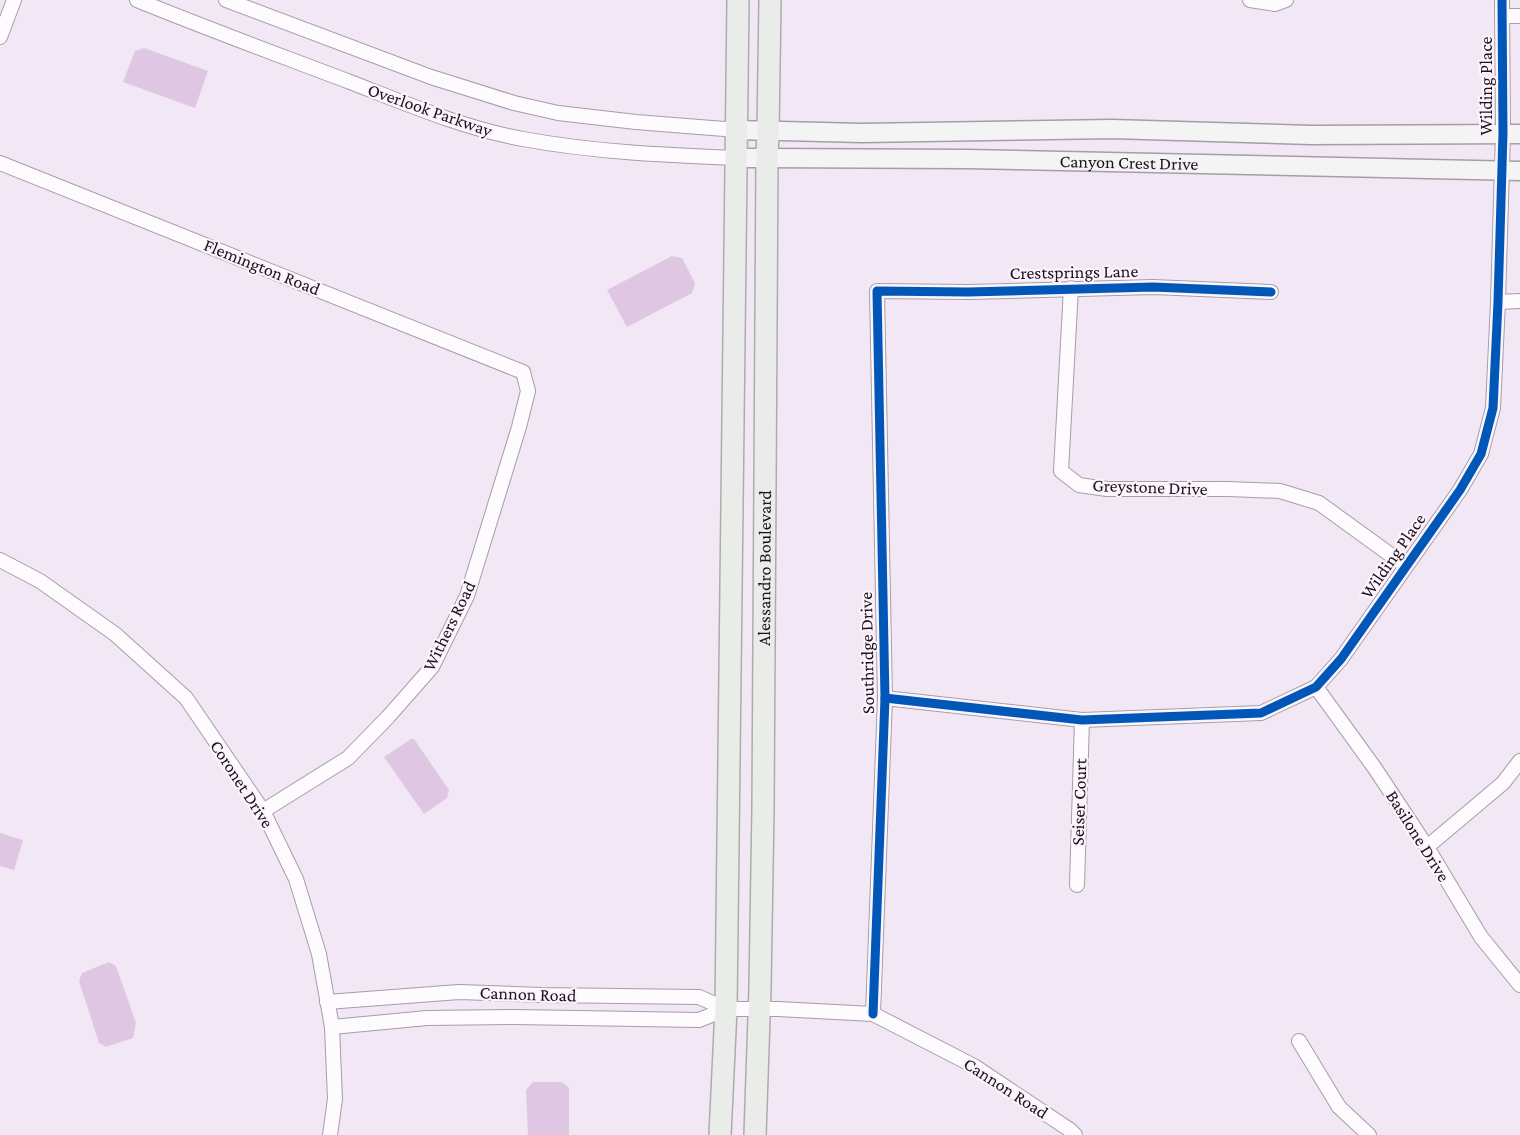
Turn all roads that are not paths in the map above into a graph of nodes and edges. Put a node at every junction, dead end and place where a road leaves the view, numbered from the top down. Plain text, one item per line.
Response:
1 (14, 0) edge
2 (137, 0) edge
3 (226, 0) edge
4 (738, 0) edge
5 (770, 0) edge
6 (1250, 0) edge
7 (1286, 0) edge
8 (1502, 0) edge
9 (1502, 16) junction
10 (1520, 16) edge
11 (0, 37) edge
12 (737, 129) junction
13 (768, 131) junction
14 (1511, 134) edge
15 (736, 158) junction
16 (767, 158) junction
17 (0, 163) edge
18 (1511, 171) edge
19 (1071, 288) junction
20 (877, 291) joint
21 (1271, 292) dead end
22 (1520, 301) edge
23 (1498, 302) junction
24 (524, 372) joint
25 (0, 560) edge
26 (1406, 566) junction
27 (1316, 687) junction
28 (885, 698) junction
29 (1082, 720) junction
30 (1520, 761) edge
31 (263, 811) junction
32 (1427, 847) junction
33 (1077, 885) dead end
34 (1520, 985) edge
35 (327, 1002) junction
36 (726, 1009) junction
37 (760, 1009) junction
38 (873, 1014) junction
39 (332, 1027) junction
40 (1299, 1041) dead end
41 (1070, 1133) edge
42 (330, 1135) edge
43 (720, 1135) edge
44 (755, 1135) edge
45 (1369, 1135) edge

1 - 11 street
2 - 15 street, Overlook Parkway
3 - 12 street, Overlook Parkway
4 - 12 main road, Alessandro Boulevard
5 - 13 main road, Alessandro Boulevard
6 - 7 street
8 - 9 street, Wilding Place
9 - 10 street
9 - 14 street, Wilding Place
12 - 13 main road, Canyon Crest Drive
12 - 15 main road, Alessandro Boulevard
13 - 14 main road, Canyon Crest Drive
13 - 16 main road, Alessandro Boulevard
14 - 18 street, Wilding Place
15 - 16 main road, Canyon Crest Drive
15 - 36 main road, Alessandro Boulevard
16 - 18 main road, Canyon Crest Drive
16 - 37 main road, Alessandro Boulevard
17 - 24 street, Flemington Road
18 - 23 street, Wilding Place
19 - 20 street, Crestsprings Lane
19 - 21 street, Crestsprings Lane
19 - 26 street, Greystone Drive
20 - 28 street, Southridge Drive
22 - 23 street
23 - 26 street, Wilding Place
24 - 31 street, Withers Road
25 - 31 street, Coronet Drive
26 - 27 street, Wilding Place
27 - 29 street, Wilding Place
27 - 32 street, Basilone Drive
28 - 29 street, Wilding Place
28 - 38 street, Southridge Drive
29 - 33 street, Seiser Court
30 - 32 street
31 - 35 street, Coronet Drive
32 - 34 street, Basilone Drive
35 - 36 street, Cannon Road
35 - 39 street, Coronet Drive
36 - 37 street, Cannon Road
36 - 39 street, Cannon Road
36 - 43 main road, Alessandro Boulevard
37 - 38 street, Cannon Road
37 - 44 main road, Alessandro Boulevard
38 - 41 street, Cannon Road
39 - 42 street, Coronet Drive
40 - 45 street

